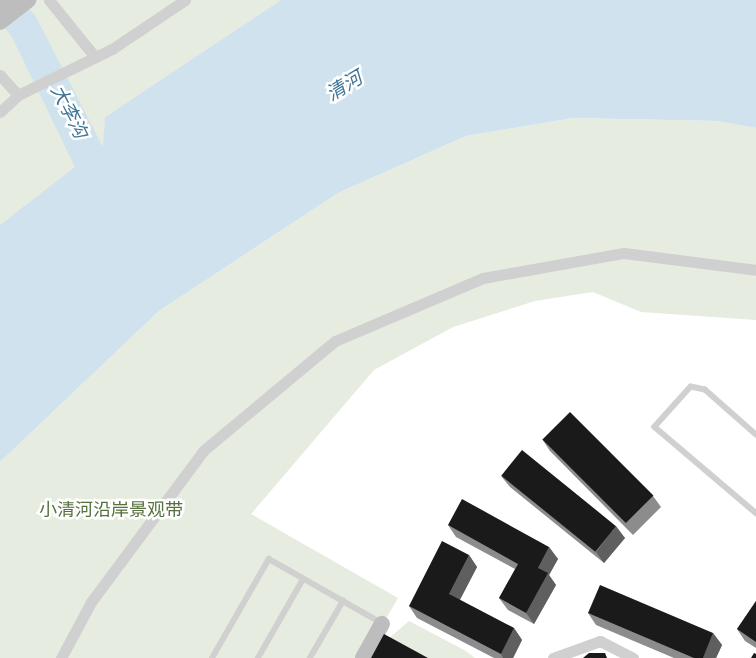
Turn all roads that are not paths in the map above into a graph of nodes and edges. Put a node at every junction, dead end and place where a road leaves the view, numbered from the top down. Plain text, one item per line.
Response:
1 (8, 0) edge
2 (28, 0) edge
3 (49, 0) edge
4 (185, 0) edge
5 (0, 6) edge
6 (0, 22) edge
7 (91, 59) junction
8 (0, 74) edge
9 (18, 95) junction
10 (0, 112) edge
11 (756, 270) edge
12 (756, 435) edge
13 (756, 513) edge
14 (303, 579) junction
15 (343, 601) junction
16 (382, 624) joint
17 (61, 658) edge
18 (212, 658) edge
19 (258, 658) edge
20 (310, 658) edge
21 (363, 658) edge
22 (553, 658) edge
23 (633, 658) edge

1 - 5 main road
2 - 6 main road
3 - 7 street
4 - 7 street
7 - 9 street
8 - 9 street
9 - 10 street
11 - 17 street
12 - 13 lane
14 - 15 lane
14 - 18 lane
14 - 19 lane
15 - 16 lane
15 - 20 lane
16 - 21 main road
22 - 23 street

